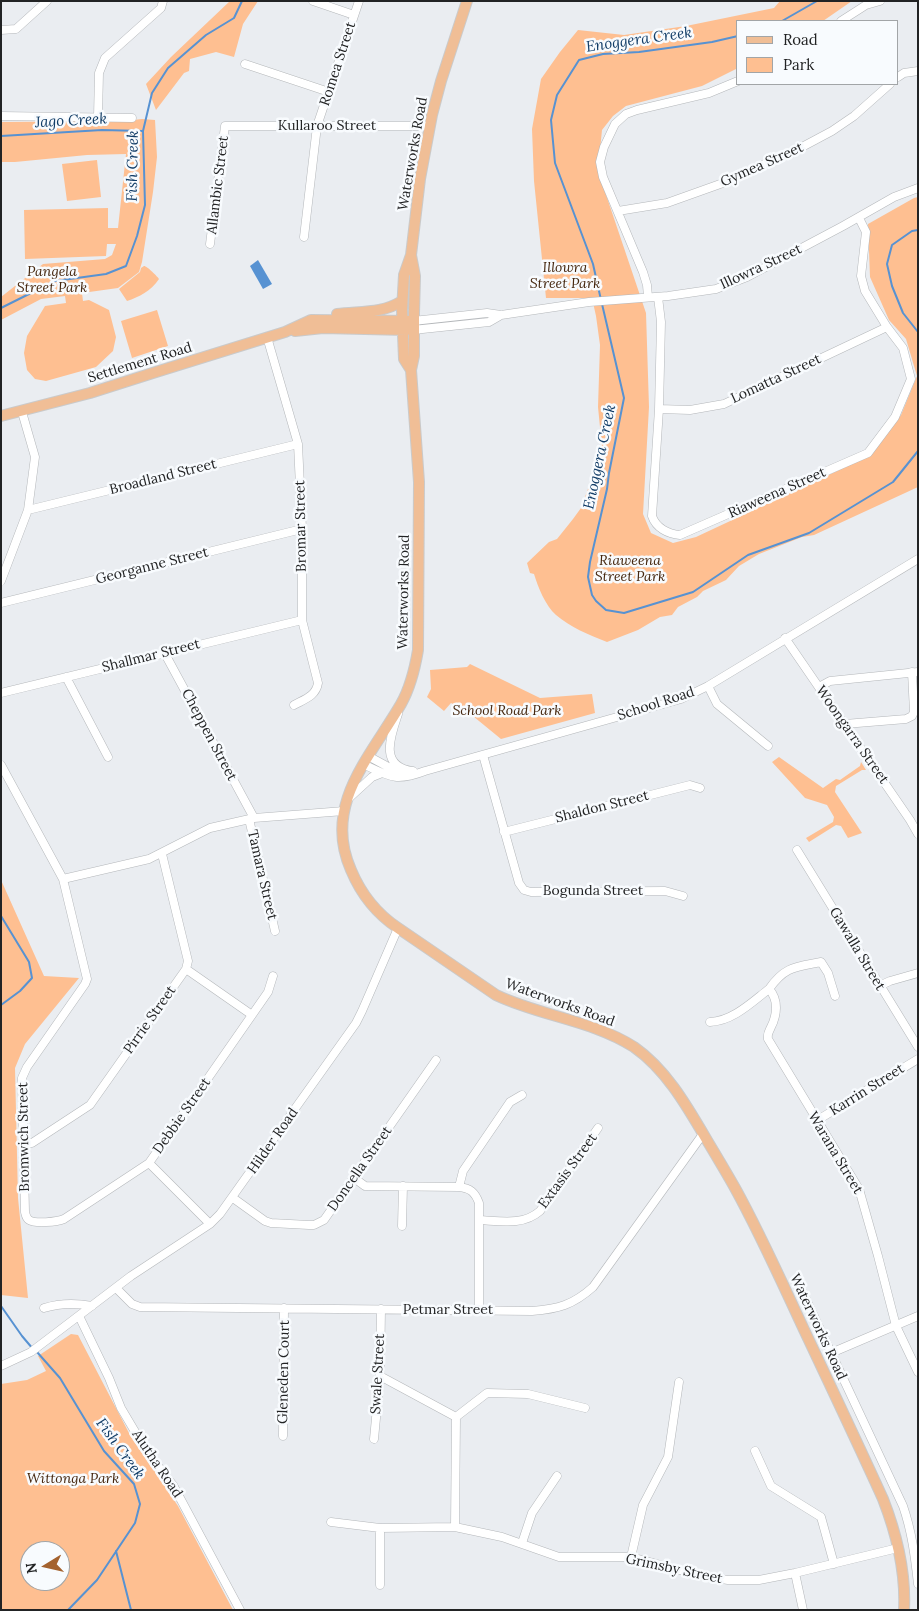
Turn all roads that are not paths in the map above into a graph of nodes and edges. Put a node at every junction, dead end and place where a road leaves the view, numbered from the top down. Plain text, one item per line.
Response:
1 (47, 1) edge
2 (163, 1) edge
3 (313, 1) edge
4 (359, 1) edge
5 (468, 1) edge
6 (880, 1) edge
7 (354, 15) junction
8 (843, 20) edge
9 (1, 30) edge
10 (245, 64) dead end
11 (918, 71) edge
12 (899, 76) edge
13 (736, 82) edge
14 (889, 85) edge
15 (329, 92) junction
16 (1, 116) edge
17 (98, 117) junction
18 (132, 118) dead end
19 (225, 126) joint
20 (317, 126) junction
21 (429, 126) junction
22 (918, 188) edge
23 (618, 211) junction
24 (859, 218) junction
25 (304, 237) dead end
26 (210, 244) dead end
27 (411, 256) junction
28 (648, 296) junction
29 (658, 296) junction
30 (402, 301) junction
31 (311, 320) junction
32 (402, 326) junction
33 (413, 326) junction
34 (887, 327) junction
35 (285, 332) junction
36 (267, 337) junction
37 (411, 370) junction
38 (659, 409) junction
39 (22, 412) junction
40 (1, 416) edge
41 (298, 444) junction
42 (28, 510) junction
43 (302, 530) junction
44 (918, 559) edge
45 (1, 581) edge
46 (1, 603) edge
47 (302, 620) junction
48 (785, 638) junction
49 (164, 652) junction
50 (915, 672) edge
51 (66, 676) junction
52 (708, 686) junction
53 (819, 687) junction
54 (1, 692) edge
55 (402, 703) junction
56 (294, 705) dead end
57 (845, 724) junction
58 (768, 746) dead end
59 (483, 755) junction
60 (108, 757) dead end
61 (365, 760) junction
62 (1, 764) edge
63 (413, 771) junction
64 (425, 771) junction
65 (382, 773) junction
66 (700, 788) dead end
67 (345, 806) junction
68 (251, 818) junction
69 (504, 832) junction
70 (918, 834) edge
71 (797, 850) dead end
72 (162, 854) junction
73 (63, 879) junction
74 (683, 896) dead end
75 (398, 928) junction
76 (275, 931) dead end
77 (186, 969) junction
78 (918, 973) edge
79 (273, 976) dead end
80 (879, 986) junction
81 (769, 989) junction
82 (835, 996) dead end
83 (252, 1015) junction
84 (710, 1022) dead end
85 (918, 1047) edge
86 (918, 1059) edge
87 (436, 1060) dead end
88 (522, 1095) dead end
89 (816, 1121) junction
90 (598, 1128) dead end
91 (703, 1134) junction
92 (23, 1143) junction
93 (149, 1164) junction
94 (354, 1178) junction
95 (403, 1186) junction
96 (458, 1187) junction
97 (232, 1198) junction
98 (27, 1217) joint
99 (479, 1220) junction
100 (210, 1224) junction
101 (402, 1226) dead end
102 (797, 1280) dead end
103 (116, 1288) junction
104 (92, 1306) junction
105 (44, 1308) dead end
106 (284, 1308) junction
107 (381, 1309) junction
108 (479, 1310) junction
109 (79, 1316) junction
110 (918, 1316) edge
111 (896, 1326) junction
112 (831, 1353) junction
113 (1, 1366) edge
114 (918, 1372) edge
115 (380, 1376) junction
116 (679, 1382) dead end
117 (585, 1408) dead end
118 (456, 1417) junction
119 (283, 1436) dead end
120 (374, 1439) dead end
121 (873, 1442) junction
122 (860, 1449) junction
123 (755, 1451) dead end
124 (878, 1453) junction
125 (865, 1460) junction
126 (557, 1476) dead end
127 (331, 1522) dead end
128 (455, 1527) junction
129 (380, 1528) junction
130 (522, 1544) junction
131 (898, 1548) junction
132 (631, 1558) junction
133 (834, 1564) junction
134 (795, 1573) junction
135 (380, 1584) dead end
136 (918, 1584) edge
137 (240, 1610) edge
138 (803, 1610) edge
139 (904, 1610) edge

1 - 9 street
2 - 17 street
3 - 7 street
4 - 7 street, Romea Street
5 - 21 main road, Waterworks Road
6 - 8 street
7 - 15 street, Romea Street
10 - 15 street
11 - 12 street
13 - 23 street
14 - 23 street, Gymea Street
15 - 20 street, Romea Street
16 - 17 street
17 - 18 street
19 - 20 street, Kullaroo Street
19 - 26 street, Allambic Street
20 - 21 street, Kullaroo Street
20 - 25 street, Romea Street
21 - 27 main road, Waterworks Road
22 - 24 street, Illowra Street
23 - 28 street
24 - 29 street, Illowra Street
24 - 34 street, Riaweena Street
27 - 30 main road, Waterworks Road
27 - 33 main road, Waterworks Road
28 - 29 street, Illowra Street
28 - 33 street, Illowra Street
29 - 38 street, Riaweena Street
30 - 31 main road
30 - 32 main road, Waterworks Road
31 - 32 main road, Settlement Road
31 - 35 main road, Settlement Road
32 - 33 main road, Settlement Road
32 - 35 main road, Settlement Road
32 - 37 main road, Waterworks Road
33 - 37 main road, Waterworks Road
34 - 38 street, Lomatta Street
34 - 38 street, Riaweena Street
35 - 36 main road, Settlement Road
36 - 39 main road, Settlement Road
36 - 41 street, Bromar Street
37 - 55 main road, Waterworks Road
39 - 40 main road, Settlement Road
39 - 42 street
41 - 42 street, Broadland Street
41 - 43 street, Bromar Street
42 - 45 street
43 - 46 street, Georganne Street
43 - 47 street, Bromar Street
44 - 48 street, School Road
47 - 49 street, Shallmar Street
47 - 56 street, Bromar Street
48 - 52 street, School Road
48 - 53 street, Woongarra Street
49 - 51 street, Shallmar Street
49 - 68 street, Cheppen Street
50 - 53 street
50 - 57 street
51 - 54 street, Shallmar Street
51 - 60 street
52 - 58 street
52 - 59 street, School Road
53 - 57 street, Woongarra Street
55 - 61 main road, Waterworks Road
55 - 63 street
57 - 70 street, Woongarra Street
59 - 64 street, School Road
59 - 69 street, Bogunda Street
61 - 63 street, School Road
61 - 65 street, School Road
61 - 67 main road, Waterworks Road
62 - 73 street, Bromwich Street
63 - 64 street, School Road
64 - 65 street, School Road
65 - 67 street
66 - 69 street, Shaldon Street
67 - 68 street
67 - 75 main road, Waterworks Road
68 - 72 street
68 - 76 street, Tamara Street
69 - 74 street, Bogunda Street
71 - 80 street, Gawalla Street
72 - 73 street
72 - 77 street
73 - 92 street, Bromwich Street
75 - 91 main road, Waterworks Road
75 - 97 street, Hilder Road
77 - 83 street
77 - 92 street, Pirrie Street
78 - 80 street
79 - 83 street, Debbie Street
80 - 85 street, Gawalla Street
81 - 82 street
81 - 84 street
81 - 89 street, Warana Street
83 - 93 street, Debbie Street
86 - 89 street, Karrin Street
87 - 94 street, Doncella Street
88 - 96 street
89 - 111 street, Warana Street
90 - 99 street, Extasis Street
91 - 108 street, Petmar Street
91 - 122 main road, Waterworks Road
92 - 98 street, Bromwich Street
93 - 98 street, Debbie Street
93 - 100 street
94 - 95 street
94 - 97 street, Doncella Street
95 - 96 street
95 - 101 street
96 - 99 street
97 - 100 street, Hilder Road
99 - 108 street
100 - 103 street, Hilder Road
102 - 112 street
103 - 104 street, Hilder Road
103 - 106 street, Petmar Street
104 - 105 street
104 - 109 street, Hilder Road
106 - 107 street, Petmar Street
106 - 119 street, Gleneden Court
107 - 108 street, Petmar Street
107 - 115 street, Swale Street
109 - 113 street, Hilder Road
109 - 137 street, Alutha Road
110 - 111 street
111 - 112 street
111 - 114 street, Warana Street
112 - 121 street
115 - 118 street
115 - 120 street, Swale Street
116 - 132 street
117 - 118 street
118 - 128 street
121 - 122 street
121 - 124 street
122 - 125 main road, Waterworks Road
123 - 133 street
124 - 125 street
124 - 136 street
125 - 131 main road, Waterworks Road
126 - 130 street
127 - 129 street, Grimsby Street
128 - 129 street, Grimsby Street
128 - 130 street, Grimsby Street
129 - 135 street
130 - 132 street, Grimsby Street
131 - 133 street, Grimsby Street
131 - 139 main road, Waterworks Road
132 - 134 street, Grimsby Street
133 - 134 street, Grimsby Street
134 - 138 street

